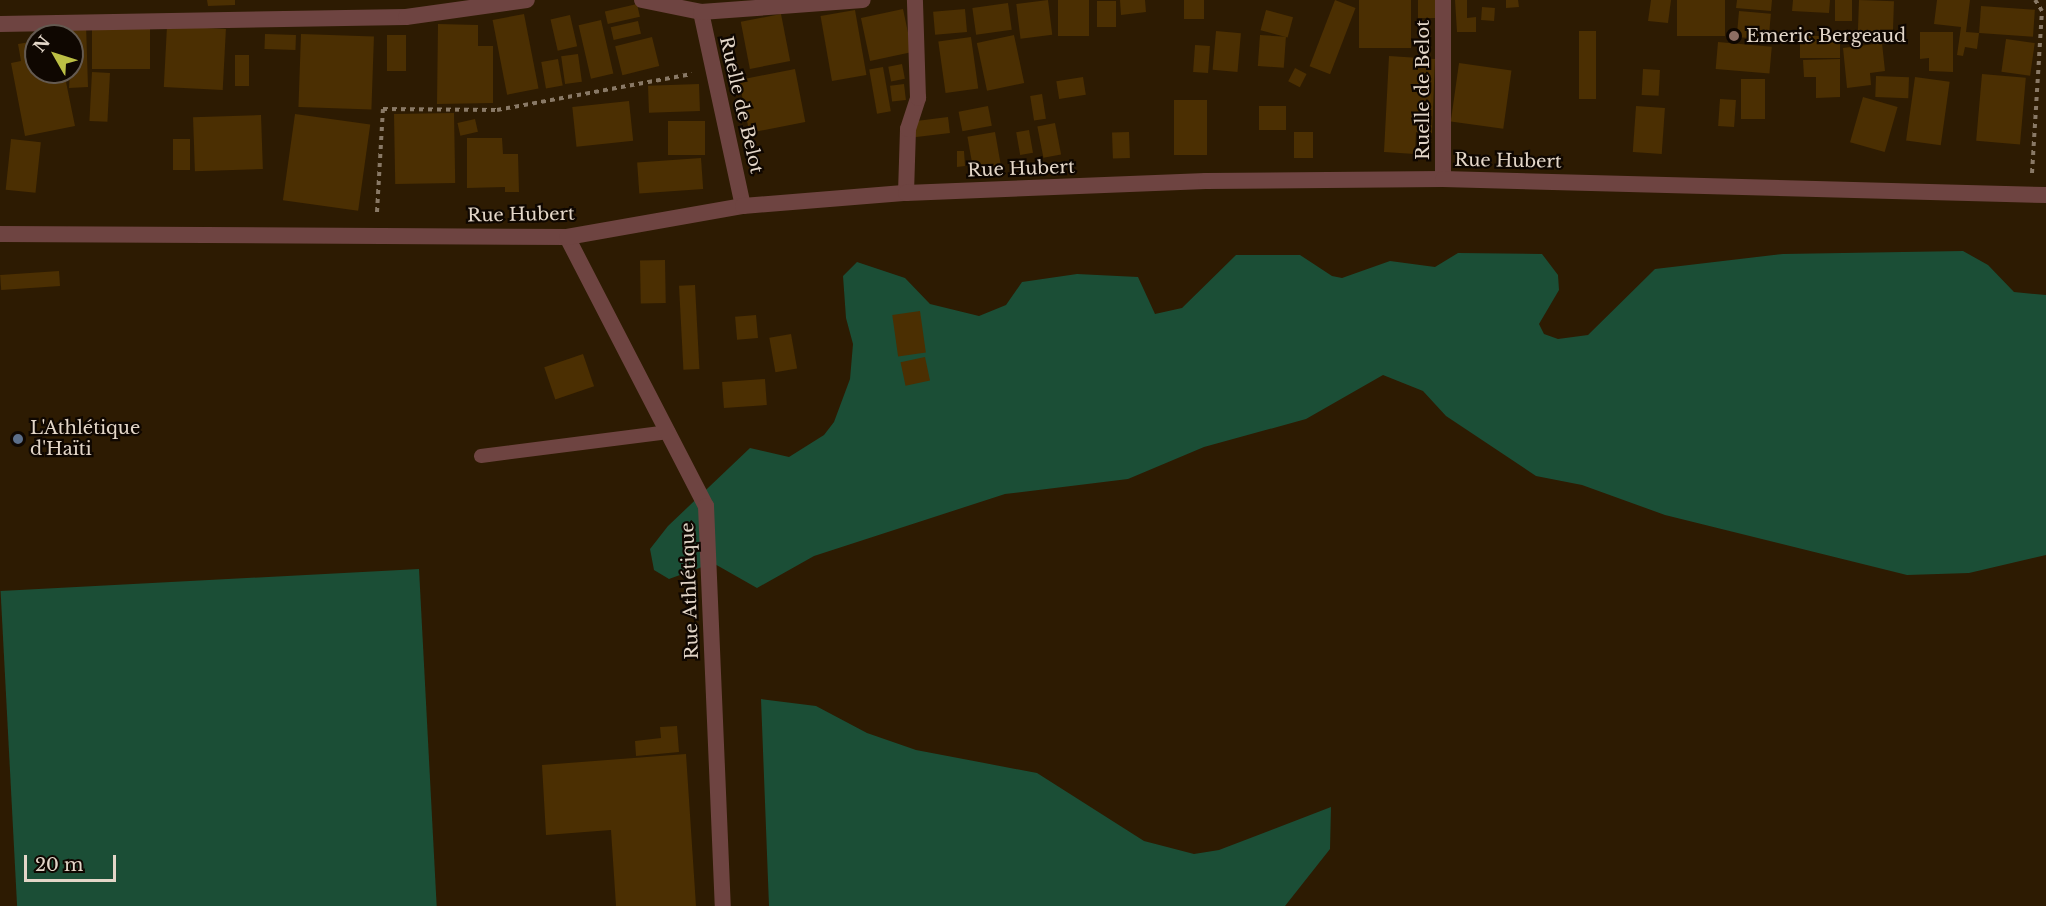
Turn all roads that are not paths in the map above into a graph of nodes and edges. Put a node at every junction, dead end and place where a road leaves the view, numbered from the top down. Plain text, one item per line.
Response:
1 (527, 0) edge
2 (642, 0) edge
3 (863, 0) edge
4 (915, 0) edge
5 (1443, 0) edge
6 (701, 12) junction
7 (0, 24) edge
8 (1443, 179) junction
9 (906, 193) junction
10 (2039, 195) edge
11 (743, 206) junction
12 (0, 234) edge
13 (567, 237) junction
14 (668, 432) junction
15 (481, 456) dead end
16 (723, 906) edge

1 - 7 street
2 - 6 street, Ruelle de Belot
3 - 6 street, Ruelle de Belot
4 - 9 street
5 - 8 street, Ruelle de Belot
6 - 11 street, Ruelle de Belot
8 - 9 street, Rue Hubert
8 - 10 street, Rue Hubert
9 - 11 street, Rue Hubert
11 - 13 street, Rue Hubert
12 - 13 street, Rue Hubert
13 - 14 street, Rue Athlétique
14 - 15 lane
14 - 16 street, Rue Athlétique

